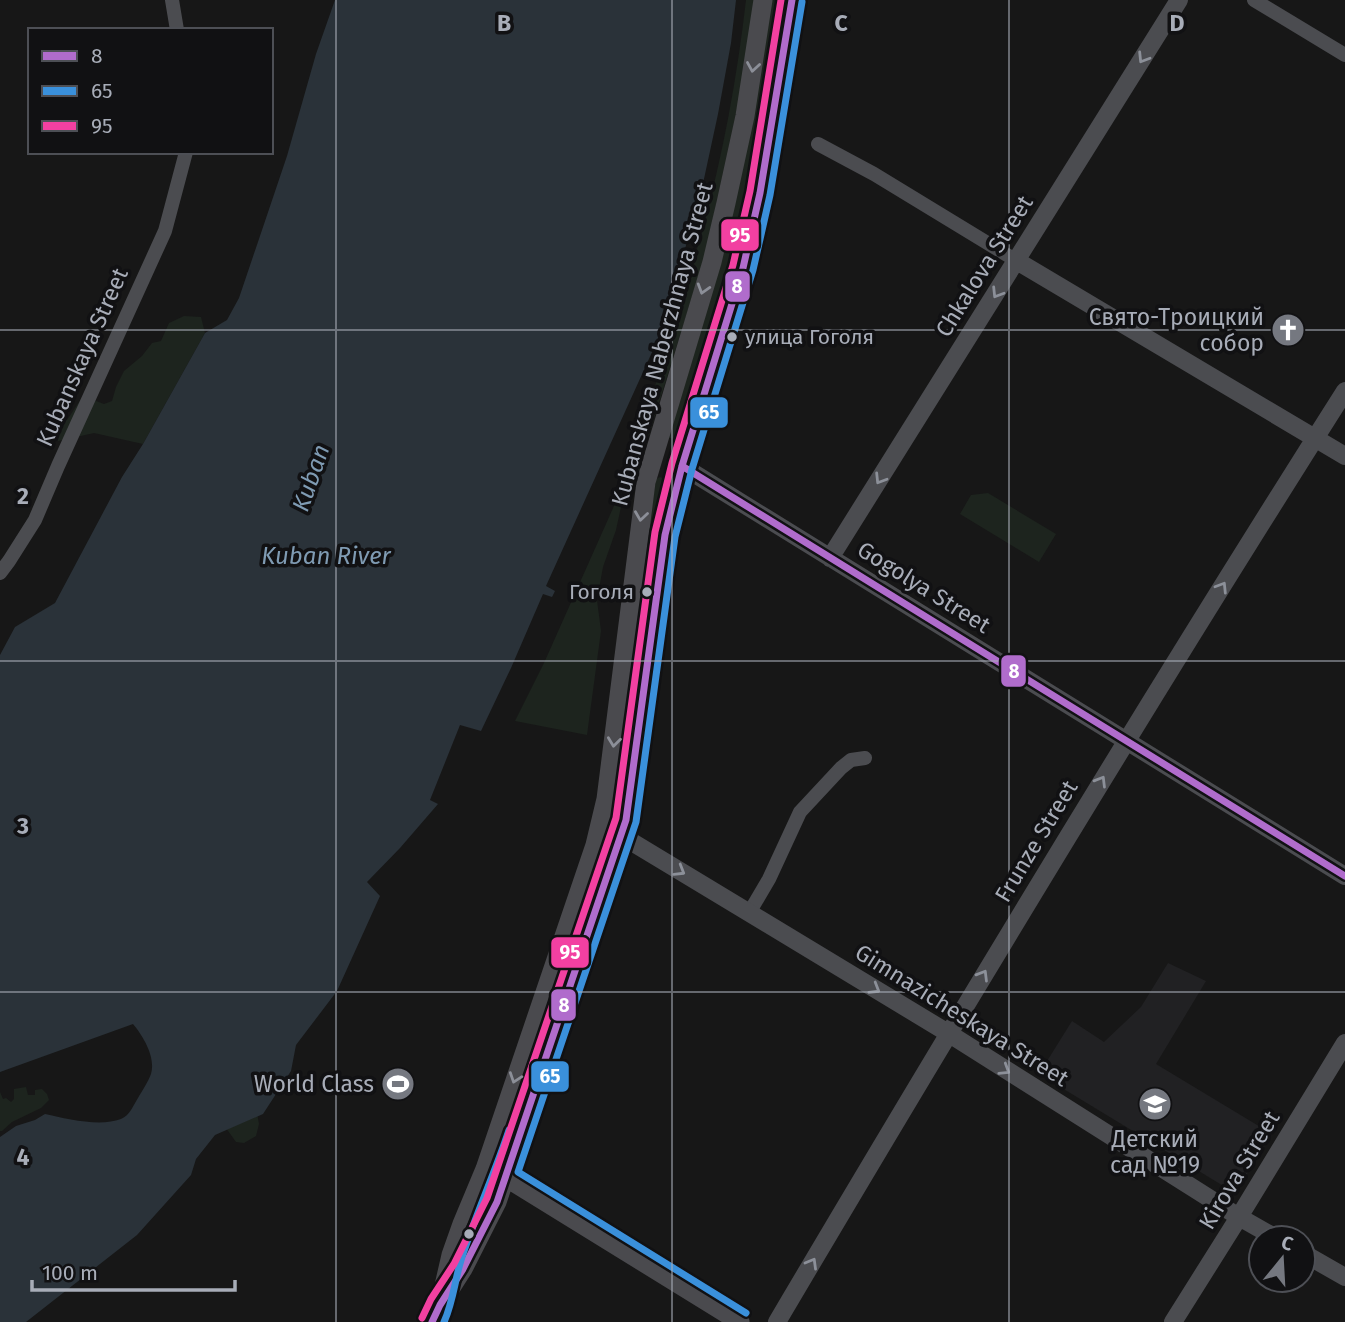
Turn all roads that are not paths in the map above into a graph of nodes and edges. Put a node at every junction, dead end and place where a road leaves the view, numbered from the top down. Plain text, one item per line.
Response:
1 (172, 0) edge
2 (763, 0) edge
3 (792, 0) edge
4 (1179, 0) edge
5 (1254, 0) edge
6 (177, 28) edge
7 (1345, 55) edge
8 (818, 144) dead end
9 (185, 154) edge
10 (1017, 261) junction
11 (1345, 391) edge
12 (1315, 438) junction
13 (654, 455) junction
14 (1345, 456) edge
15 (682, 466) junction
16 (830, 558) junction
17 (0, 573) edge
18 (1125, 741) junction
19 (865, 758) dead end
20 (622, 836) junction
21 (1345, 876) edge
22 (749, 913) junction
23 (948, 1033) junction
24 (1345, 1043) edge
25 (485, 1169) junction
26 (505, 1177) junction
27 (1239, 1217) junction
28 (1251, 1224) edge
29 (1317, 1261) edge
30 (1345, 1277) edge
31 (436, 1313) edge
32 (740, 1322) edge
33 (777, 1322) edge
34 (1173, 1322) edge

1 - 6 street
2 -> 13 main road, Kubanskaya Naberzhnaya Street
3 - 15 main road, Kubanskaya Naberzhnaya Street
4 -> 10 street, Chkalova Street
5 - 7 street
8 - 10 street
9 - 17 street, Kubanskaya Street
10 - 12 street
10 -> 16 street, Chkalova Street
11 - 12 street, Frunze Street
12 - 14 street
18 -> 12 street, Frunze Street
13 - 15 main road, Gogolya Street
13 -> 25 main road, Kubanskaya Naberzhnaya Street
15 - 16 street, Gogolya Street
15 - 20 main road, Kubanskaya Naberzhnaya Street
16 - 18 street, Gogolya Street
18 - 21 street, Gogolya Street
23 -> 18 street, Frunze Street
19 - 22 street
20 -> 22 street, Gimnazicheskaya Street
20 - 26 main road, Kubanskaya Naberzhnaya Street
22 -> 23 street, Gimnazicheskaya Street
23 -> 27 street, Gimnazicheskaya Street
33 -> 23 street, Frunze Street
24 - 27 street, Kirova Street
25 - 26 main road
25 - 31 main road, Kubanskaya Naberzhnaya Street
26 - 31 main road, Kubanskaya Naberzhnaya Street
26 - 32 main road
27 - 28 street, Gimnazicheskaya Street
27 - 34 street, Kirova Street
29 - 30 street

